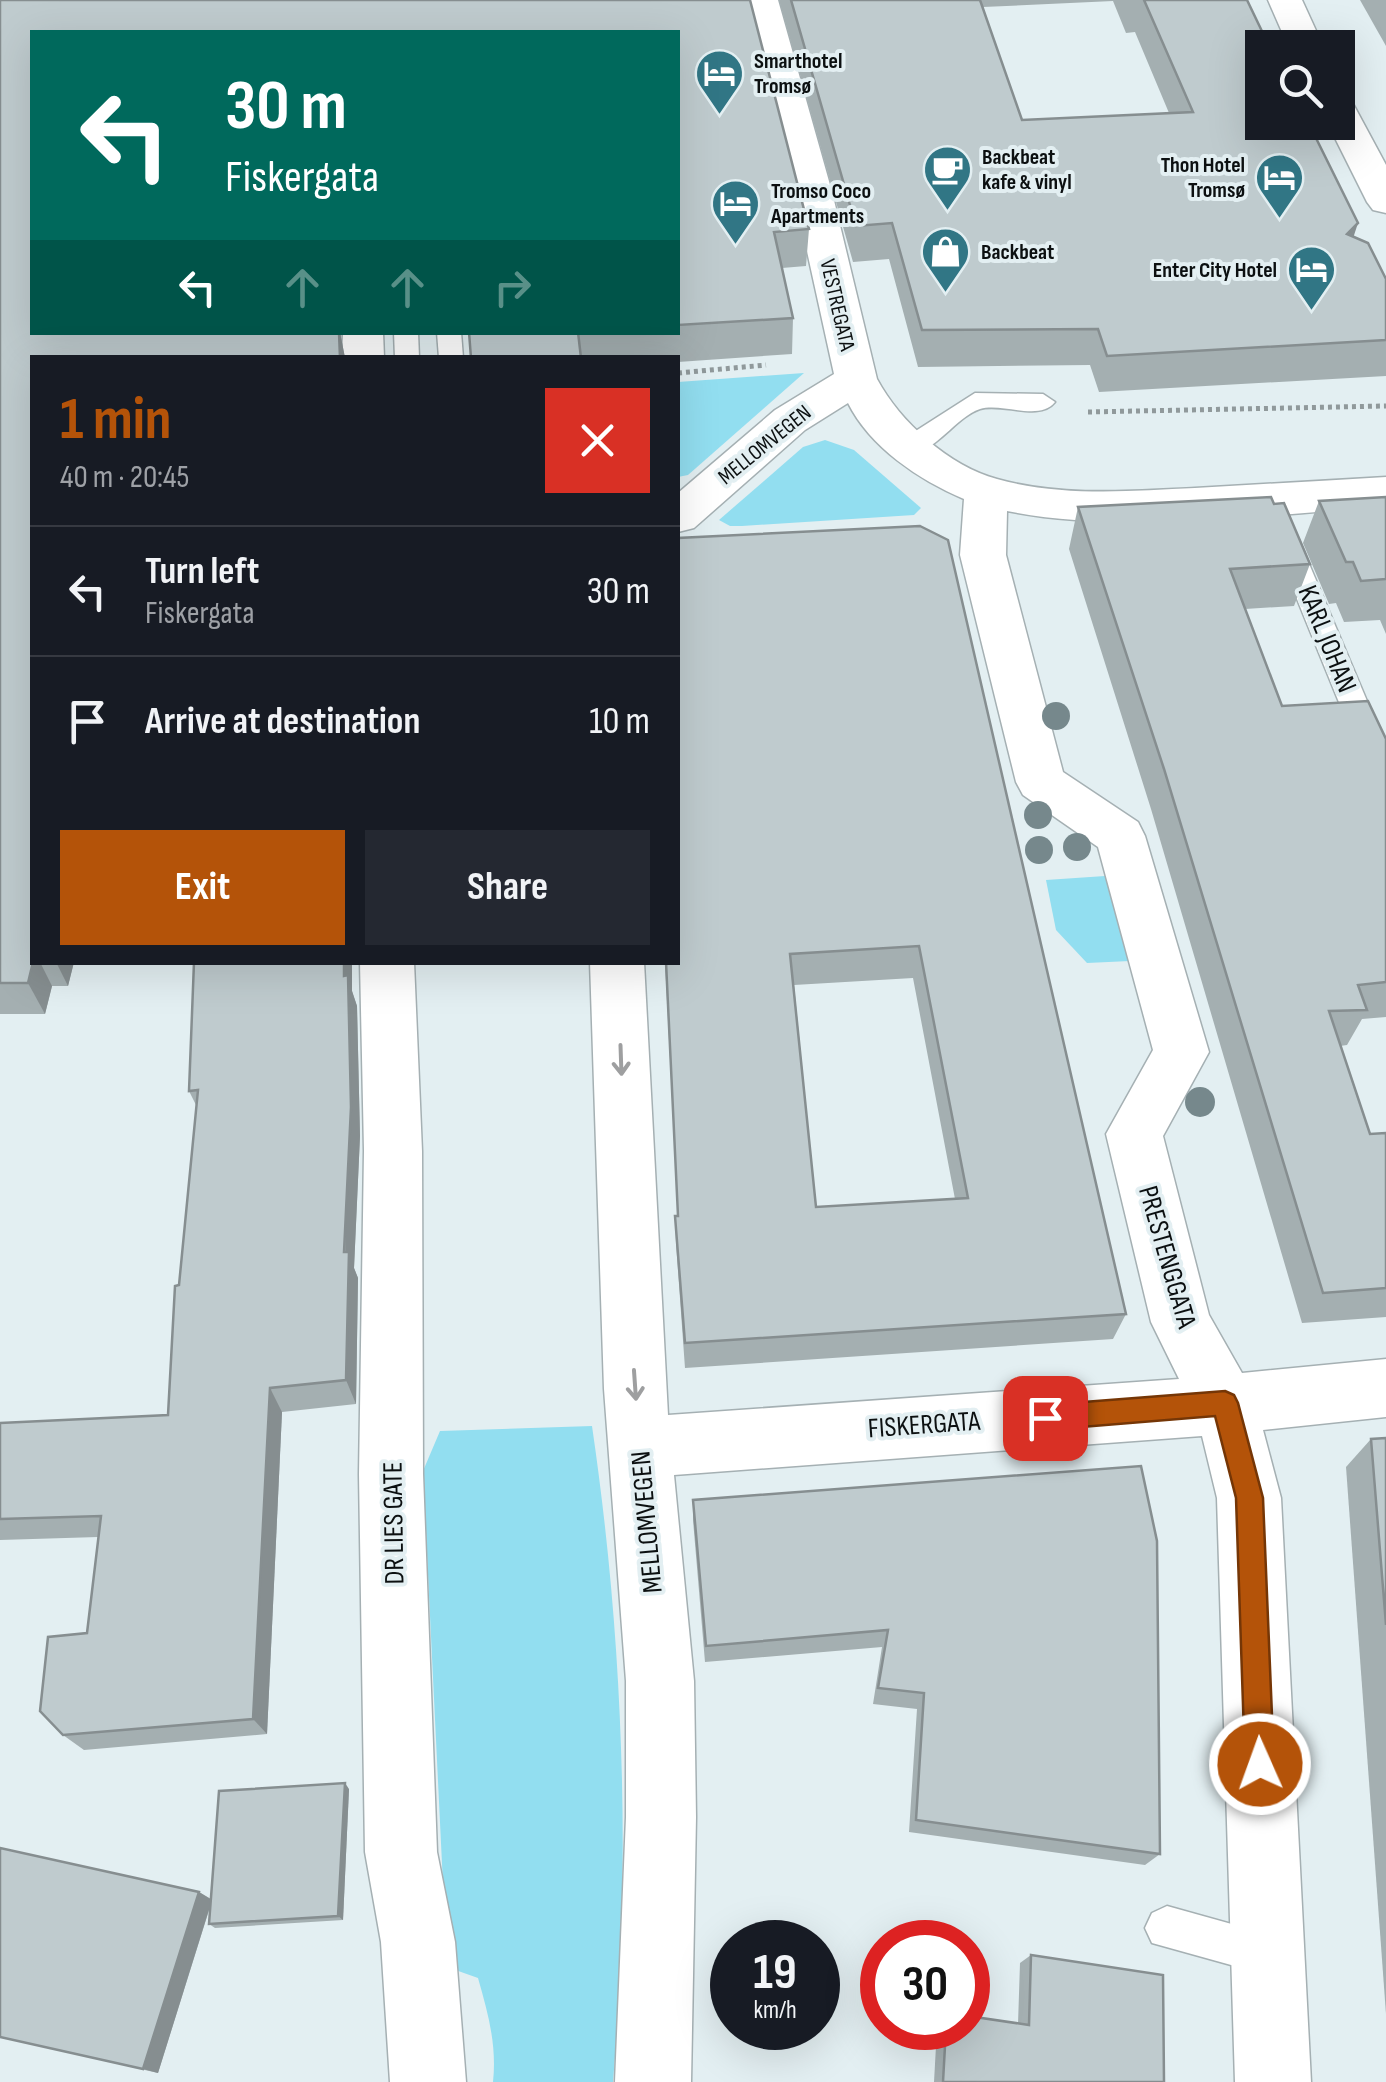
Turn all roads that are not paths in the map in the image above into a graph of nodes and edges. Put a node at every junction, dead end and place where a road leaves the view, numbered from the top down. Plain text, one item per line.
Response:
1 (761, 0) edge
2 (1285, 0) edge
3 (1299, 30) edge
4 (1354, 140) edge
5 (1386, 202) edge
6 (856, 379) junction
7 (1044, 402) road end
8 (910, 446) junction
9 (986, 492) junction
10 (1386, 492) edge
11 (1267, 498) junction
12 (680, 515) edge
13 (1386, 781) edge
14 (387, 965) edge
15 (617, 965) edge
16 (1386, 1388) edge
17 (1225, 1403) junction
18 (641, 1447) junction
19 (1168, 1928) dead end
20 (1267, 1953) junction
21 (428, 2082) edge
22 (653, 2082) edge
23 (1273, 2082) edge

1 - 6 street, VESTREGATA
2 - 3 street
4 - 5 street
6 - 8 street, VESTREGATA
6 - 12 street, MELLOMVEGEN
7 - 8 lane
8 - 9 street, VESTREGATA
9 - 11 street, VESTREGATA
9 - 17 street, PRESTENGGATA
10 - 11 street, VESTREGATA
11 - 13 lane, KARL JOHAN
14 - 21 street, DR LIES GATE
15 -> 18 street, MELLOMVEGEN
16 - 17 street, FISKERGATA
17 - 18 street, FISKERGATA
17 - 20 street, PRESTENGGATA
18 - 22 street, MELLOMVEGEN
19 - 20 lane
20 - 23 street, PRESTENGGATA

